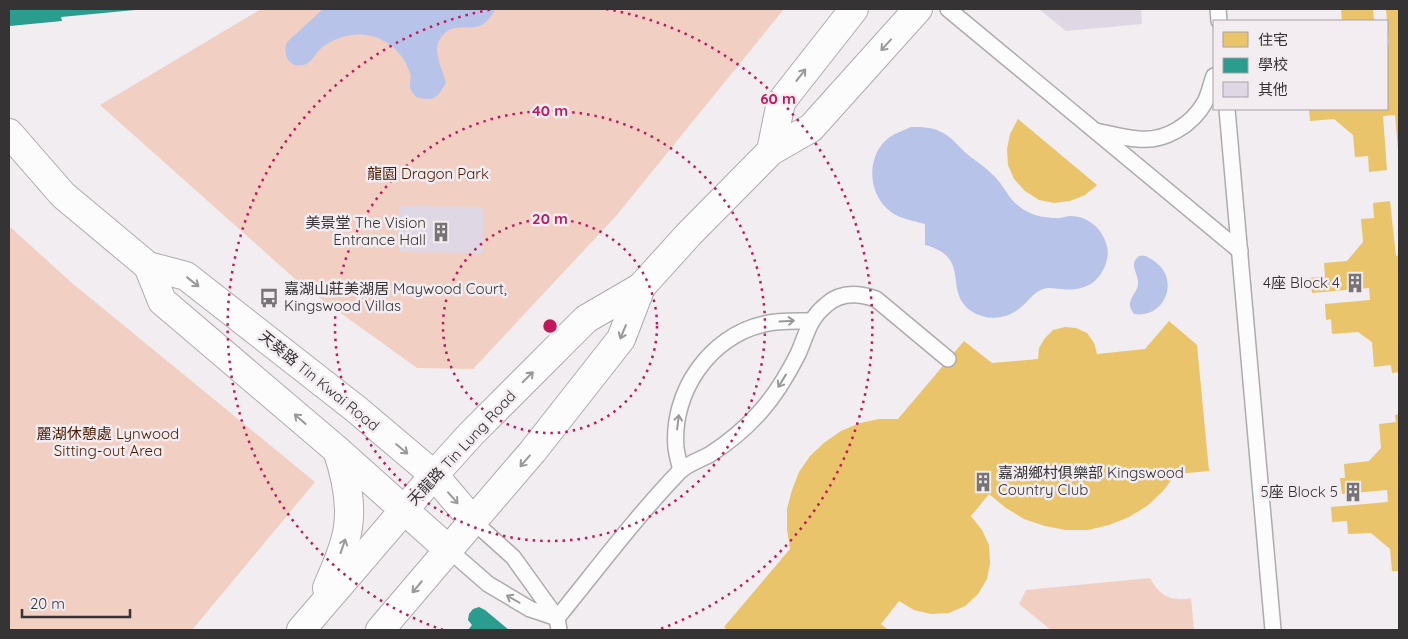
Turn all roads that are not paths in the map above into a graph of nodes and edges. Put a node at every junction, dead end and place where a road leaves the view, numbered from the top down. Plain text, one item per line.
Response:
1 (854, 9) edge
2 (918, 9) edge
3 (948, 9) edge
4 (1213, 79) edge
5 (1227, 110) edge
6 (1094, 131) junction
7 (9, 133) edge
8 (771, 151) junction
9 (1240, 251) junction
10 (148, 266) junction
11 (641, 287) junction
12 (810, 322) junction
13 (948, 359) dead end
14 (337, 450) junction
15 (681, 470) junction
16 (434, 476) junction
17 (404, 509) junction
18 (473, 521) junction
19 (448, 550) junction
20 (320, 608) junction
21 (558, 624) edge
22 (301, 630) edge
23 (380, 630) edge
24 (1273, 630) edge

8 -> 1 street
2 -> 8 street, 天龍路 Tin Lung Road
3 - 6 lane
4 - 6 lane
5 - 9 lane
6 - 9 lane
7 - 10 street, 天葵路 Tin Kwai Road
8 - 11 street, 天龍路 Tin Lung Road
9 - 24 lane
14 -> 10 street, 天葵路 Tin Kwai Road
10 -> 16 street, 天葵路 Tin Kwai Road
16 -> 11 street, 天龍路 Tin Lung Road
11 -> 18 street, 天龍路 Tin Lung Road
12 - 13 lane
12 -> 15 lane
15 -> 12 lane
14 - 17 street, 天葵路 Tin Kwai Road
20 -> 14 street
15 - 21 lane
16 - 17 street, 天龍路 Tin Lung Road
16 -> 18 street, 天葵路 Tin Kwai Road
17 - 19 street, 天葵路 Tin Kwai Road
17 - 20 street, 天龍路 Tin Lung Road
18 - 19 street, 天龍路 Tin Lung Road
18 - 21 lane
21 -> 19 lane
19 -> 23 street, 天龍路 Tin Lung Road
20 - 22 street, 天龍路 Tin Lung Road

